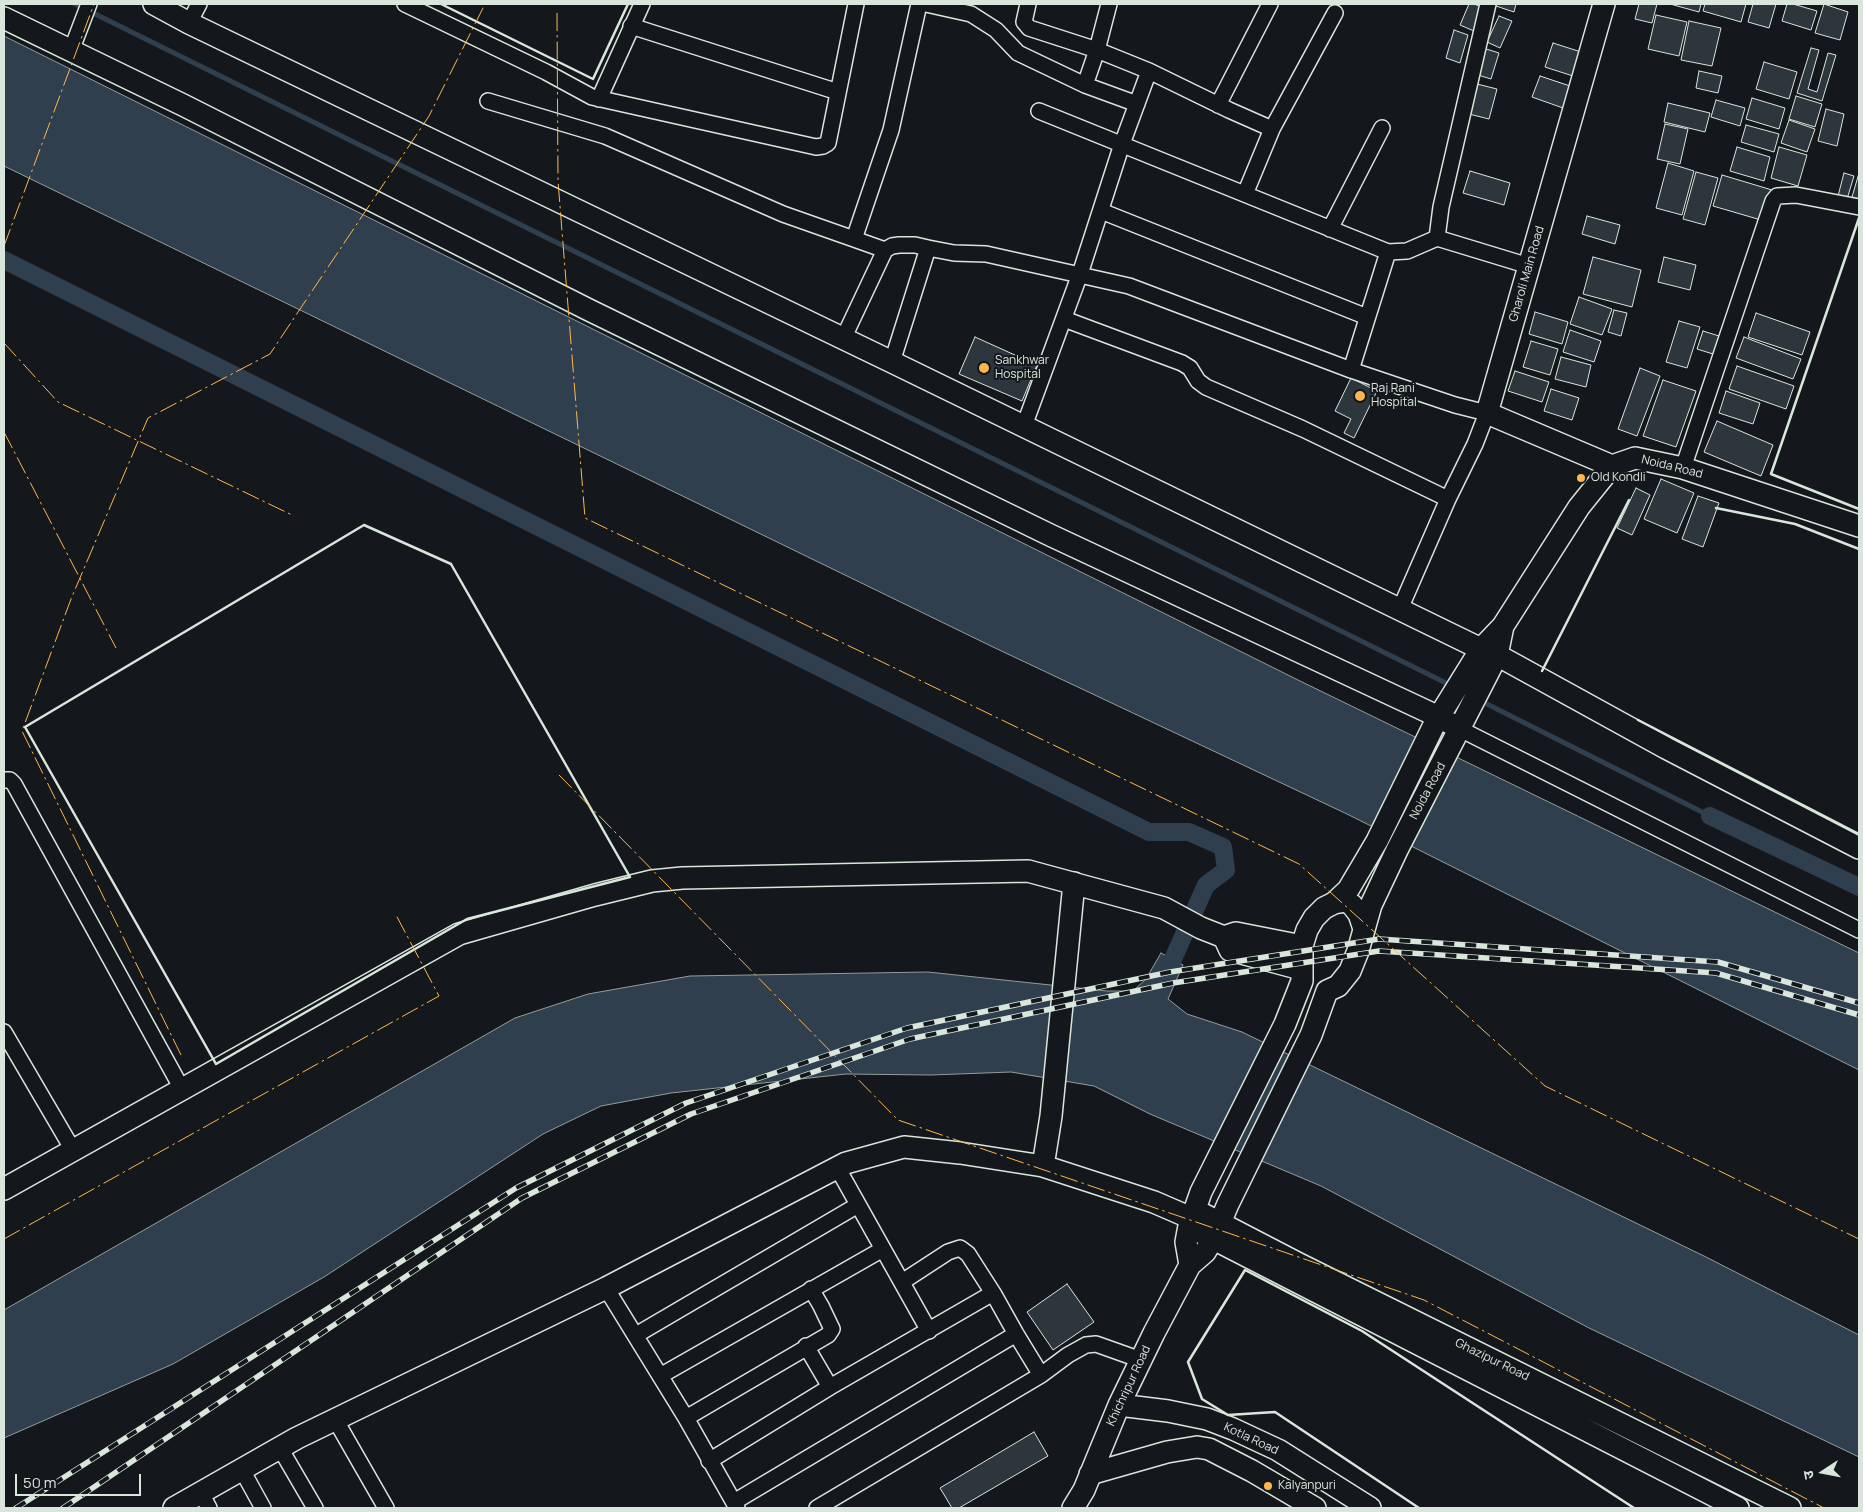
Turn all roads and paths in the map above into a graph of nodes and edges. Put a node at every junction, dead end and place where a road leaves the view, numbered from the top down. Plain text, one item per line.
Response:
1 (89, 4) edge
2 (154, 4) edge
3 (199, 4) edge
4 (405, 4) edge
5 (642, 4) edge
6 (856, 4) edge
7 (919, 4) edge
8 (926, 4) edge
9 (1028, 4) edge
10 (1110, 4) edge
11 (1270, 4) edge
12 (1488, 4) edge
13 (1604, 4) edge
14 (1335, 13) dead end
15 (4, 18) edge
16 (189, 23) junction
17 (631, 26) junction
18 (73, 45) junction
19 (1097, 50) junction
20 (1149, 71) junction
21 (1085, 85) junction
22 (838, 92) junction
23 (598, 99) junction
24 (488, 101) dead end
25 (1137, 104) junction
26 (1218, 105) junction
27 (1039, 111) dead end
28 (1382, 128) dead end
29 (1272, 129) junction
30 (1122, 144) junction
31 (1245, 194) junction
32 (1859, 207) edge
33 (1101, 211) junction
34 (1330, 229) junction
35 (1437, 238) junction
36 (854, 239) junction
37 (928, 248) junction
38 (885, 250) junction
39 (1388, 252) junction
40 (1529, 266) junction
41 (1080, 274) junction
42 (1064, 318) junction
43 (1367, 318) junction
44 (843, 339) junction
45 (892, 362) junction
46 (1350, 370) junction
47 (1487, 413) junction
48 (1024, 426) junction
49 (1612, 466) junction
50 (1683, 468) junction
51 (1448, 499) junction
52 (1859, 526) edge
53 (1400, 609) junction
54 (1484, 661) junction
55 (1437, 720) junction
56 (1458, 734) junction
57 (4, 780) edge
58 (1859, 848) edge
59 (1074, 883) junction
60 (1334, 903) junction
61 (1364, 929) junction
62 (1859, 930) edge
63 (1224, 937) junction
64 (1302, 946) junction
65 (1302, 975) junction
66 (1327, 991) junction
67 (4, 1032) edge
68 (182, 1089) junction
69 (74, 1150) junction
70 (1044, 1166) junction
71 (837, 1167) junction
72 (4, 1189) edge
73 (858, 1205) junction
74 (1194, 1212) junction
75 (1220, 1222) junction
76 (883, 1249) junction
77 (1190, 1265) junction
78 (902, 1282) junction
79 (606, 1288) junction
80 (811, 1289) junction
81 (993, 1293) junction
82 (929, 1331) junction
83 (1016, 1334) junction
84 (636, 1335) junction
85 (806, 1346) junction
86 (1141, 1360) junction
87 (1041, 1375) junction
88 (660, 1376) junction
89 (830, 1387) junction
90 (1119, 1405) junction
91 (686, 1418) junction
92 (335, 1419) junction
93 (1207, 1419) junction
94 (1196, 1447) junction
95 (280, 1448) junction
96 (709, 1461) junction
97 (242, 1470) junction
98 (1090, 1474) junction
99 (205, 1501) edge
100 (735, 1505) edge
101 (174, 1508) edge
102 (263, 1508) edge
103 (315, 1508) edge
104 (386, 1508) edge
105 (817, 1508) edge
106 (1072, 1508) edge
107 (1315, 1508) edge
108 (1370, 1508) edge
109 (1738, 1508) edge
110 (1790, 1508) edge

1 - 18 street
2 - 16 street
3 - 16 street
4 - 23 street
5 - 17 street
6 - 22 street
7 - 36 street
8 - 21 street
9 - 19 street
10 - 19 street
11 - 26 street
12 - 35 street
13 - 40 street, Gharoli Main Road
14 - 29 street
15 - 18 street
16 - 44 street
17 - 22 street
17 - 23 street
18 - 55 street
19 - 20 street
19 - 21 street
20 - 25 street
20 - 26 street
21 - 25 street
22 - 23 street
24 - 36 street
25 - 30 street
26 - 29 street
27 - 30 street
28 - 34 street
29 - 31 street
30 - 31 street
30 - 33 street
31 - 34 street
32 - 50 street
33 - 41 street
33 - 43 street
34 - 39 street
35 - 39 street
35 - 40 street
36 - 38 street
37 - 38 street
37 - 41 street
37 - 45 street
38 - 44 street
39 - 43 street
40 - 47 street, Gharoli Main Road
41 - 42 street
41 - 46 street
42 - 48 street
42 - 51 street
43 - 46 street
44 - 45 street
45 - 48 street
46 - 47 street
47 - 49 street
47 - 51 street
48 - 53 street
49 - 50 street, Noida Road
49 - 54 street, Noida Road
50 - 52 street, Noida Road
51 - 53 street
53 - 54 street
54 - 55 street, Noida Road
54 - 56 street, Noida Road
54 - 58 street
55 - 56 street
55 - 60 street, Noida Road
56 - 61 street, Noida Road
56 - 62 street
57 - 68 street
59 - 63 street
59 - 68 street
59 - 70 street
60 - 61 street
60 - 64 street
61 - 66 street
63 - 64 street
63 - 65 street
64 - 65 street
65 - 66 street
65 - 74 street
66 - 75 street, Khichripur Road
67 - 69 street
68 - 69 street
69 - 72 street
70 - 71 street, Ghazipur Road
70 - 74 street, Ghazipur Road
71 - 73 street
71 - 79 street, Ghazipur Road
73 - 76 street
73 - 84 street
74 - 75 street, Ghazipur Road
74 - 77 street
75 - 77 street, Khichripur Road
75 - 109 street, Ghazipur Road
75 - 110 street, Ghazipur Road
76 - 78 street
76 - 80 street
77 - 86 street, Khichripur Road
78 - 81 street
78 - 82 street
79 - 84 street
79 - 92 street, Ghazipur Road
80 - 85 street
80 - 88 street
81 - 82 street
81 - 83 street
82 - 89 street
83 - 87 street
83 - 100 street
84 - 88 street
85 - 89 street
85 - 91 street
86 - 87 street
86 - 90 street, Khichripur Road
87 - 105 street
88 - 91 street
89 - 96 street
90 - 93 street, Kotla Road
90 - 98 street, Khichripur Road
91 - 96 street
92 - 95 street, Ghazipur Road
92 - 104 street
93 - 94 street
93 - 108 street, Kotla Road
94 - 98 street
94 - 107 street
95 - 97 street, Ghazipur Road
95 - 103 street
96 - 100 street
97 - 99 street, Ghazipur Road
97 - 102 street
98 - 106 street, Khichripur Road
99 - 101 street, Ghazipur Road

